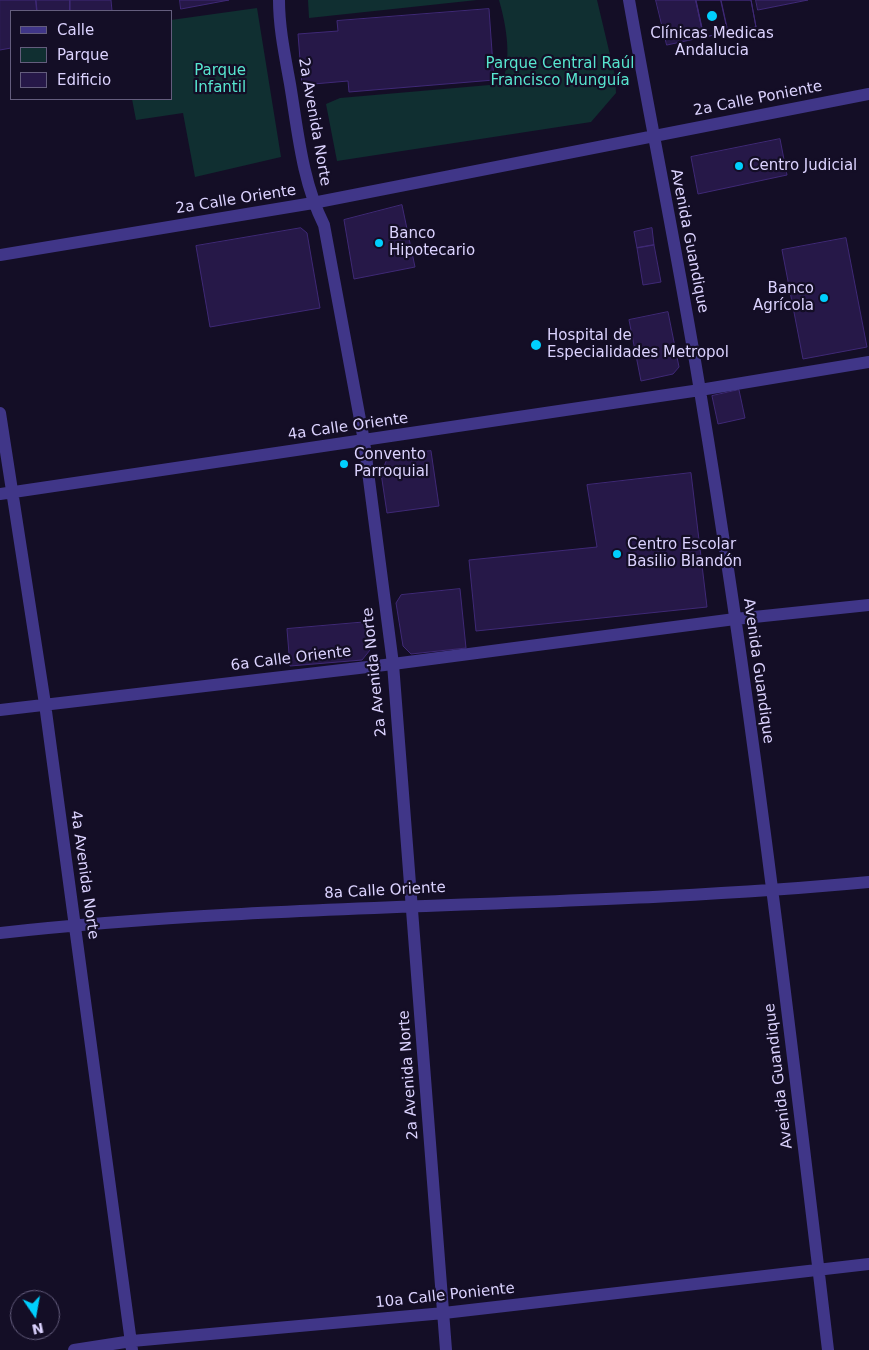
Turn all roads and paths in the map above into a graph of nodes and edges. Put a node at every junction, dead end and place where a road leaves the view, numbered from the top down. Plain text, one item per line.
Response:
1 (279, 0) edge
2 (629, 0) edge
3 (869, 94) edge
4 (653, 135) junction
5 (313, 203) junction
6 (0, 256) edge
7 (869, 362) edge
8 (700, 390) junction
9 (0, 413) edge
10 (364, 441) junction
11 (6, 494) edge
12 (869, 605) edge
13 (735, 619) junction
14 (393, 664) junction
15 (45, 704) junction
16 (0, 710) edge
17 (869, 882) edge
18 (773, 891) junction
19 (412, 906) junction
20 (74, 925) junction
21 (0, 933) edge
22 (869, 1264) edge
23 (818, 1270) junction
24 (444, 1313) junction
25 (132, 1346) edge
26 (74, 1350) edge
27 (446, 1350) edge
28 (828, 1350) edge

1 - 5 street, 2a Avenida Norte
2 - 4 street, Avenida Guandique
3 - 4 street, 2a Calle Poniente
4 - 5 street, 2a Calle Oriente
4 - 8 street, Avenida Guandique
5 - 6 street, 2a Calle Oriente
5 - 10 street, 2a Avenida Norte
7 - 8 street, 4a Calle Oriente
8 - 10 street, 4a Calle Oriente
8 - 13 street, Avenida Guandique
9 - 11 street, 4a Avenida Norte
10 - 11 street, 4a Calle Oriente
10 - 14 street, 2a Avenida Norte
11 - 15 street, 4a Avenida Norte
12 - 13 street, 6a Calle Oriente
13 - 14 street, 6a Calle Oriente
13 - 18 street, Avenida Guandique
14 - 15 street, 6a Calle Oriente
14 - 19 street, 2a Avenida Norte
15 - 16 street, 6a Calle Oriente
15 - 20 street, 4a Avenida Norte
17 - 18 street, 8a Calle Oriente
18 - 19 street, 8a Calle Oriente
18 - 23 street, Avenida Guandique
19 - 20 street, 8a Calle Oriente
19 - 24 street, 2a Avenida Norte
20 - 21 street, 8a Calle Oriente
20 - 25 street, 4a Avenida Norte
22 - 23 street, 10a Calle Poniente
23 - 24 street, 10a Calle Poniente
23 - 28 street, Avenida Guandique
24 - 25 street, 10a Calle Poniente
24 - 27 street, 2a Avenida Norte
25 - 26 street, 10a Calle Poniente

